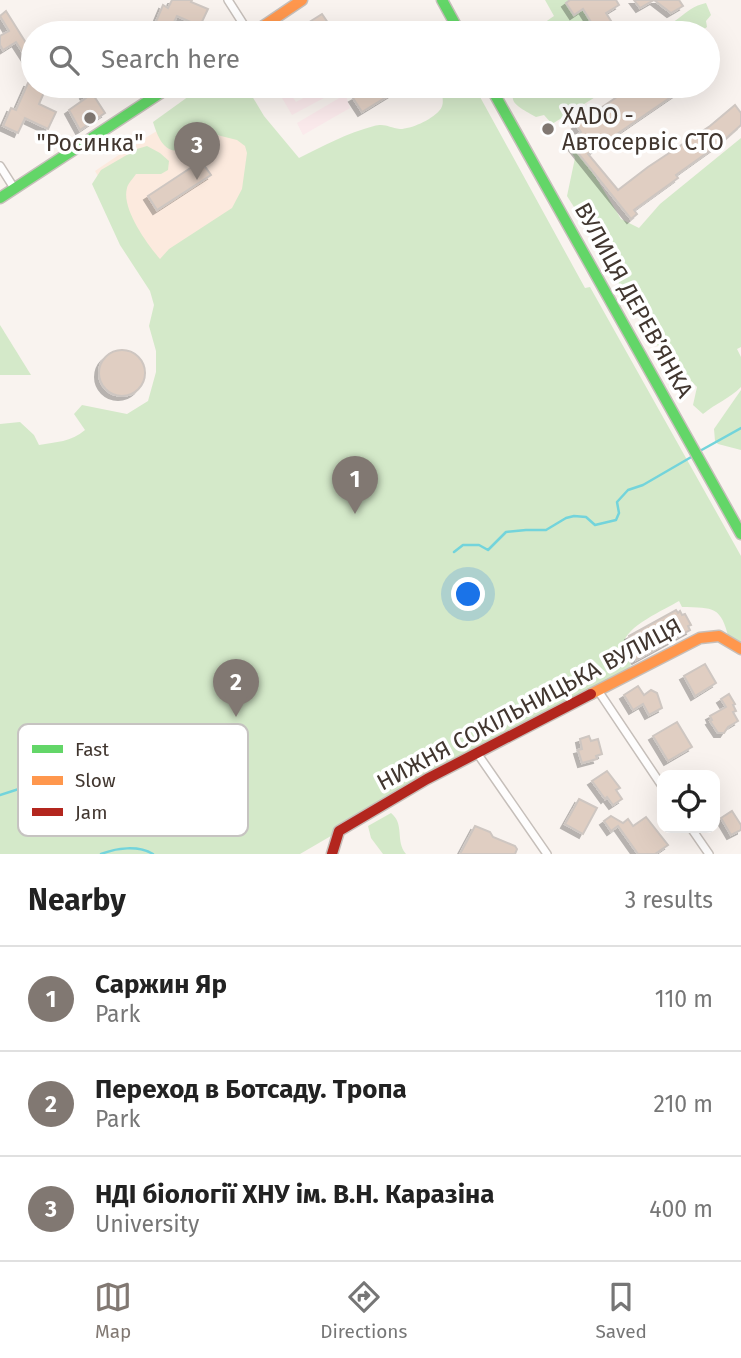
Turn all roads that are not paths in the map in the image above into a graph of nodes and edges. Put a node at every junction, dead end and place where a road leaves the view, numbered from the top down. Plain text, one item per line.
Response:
1 (228, 0) edge
2 (302, 0) edge
3 (442, 0) edge
4 (243, 21) edge
5 (270, 21) edge
6 (453, 21) edge
7 (153, 98) edge
8 (497, 98) edge
9 (0, 166) edge
10 (14, 188) junction
11 (0, 198) edge
12 (741, 534) edge
13 (741, 649) edge
14 (598, 692) junction
15 (477, 753) junction
16 (657, 779) edge
17 (694, 833) edge
18 (332, 854) edge
19 (547, 854) edge
20 (709, 854) edge

1 - 4 street
2 - 5 street
3 - 6 street
7 - 10 street
8 - 12 street, ВУЛИЦЯ ДЕРЕВ’ЯНКА
9 - 10 street
10 - 11 street
13 - 14 street, НИЖНЯ СОКІЛЬНИЦЬКА ВУЛИЦЯ
14 - 15 street, НИЖНЯ СОКІЛЬНИЦЬКА ВУЛИЦЯ
14 - 16 street
15 - 18 street, НИЖНЯ СОКІЛЬНИЦЬКА ВУЛИЦЯ
15 - 19 street
17 - 20 street

